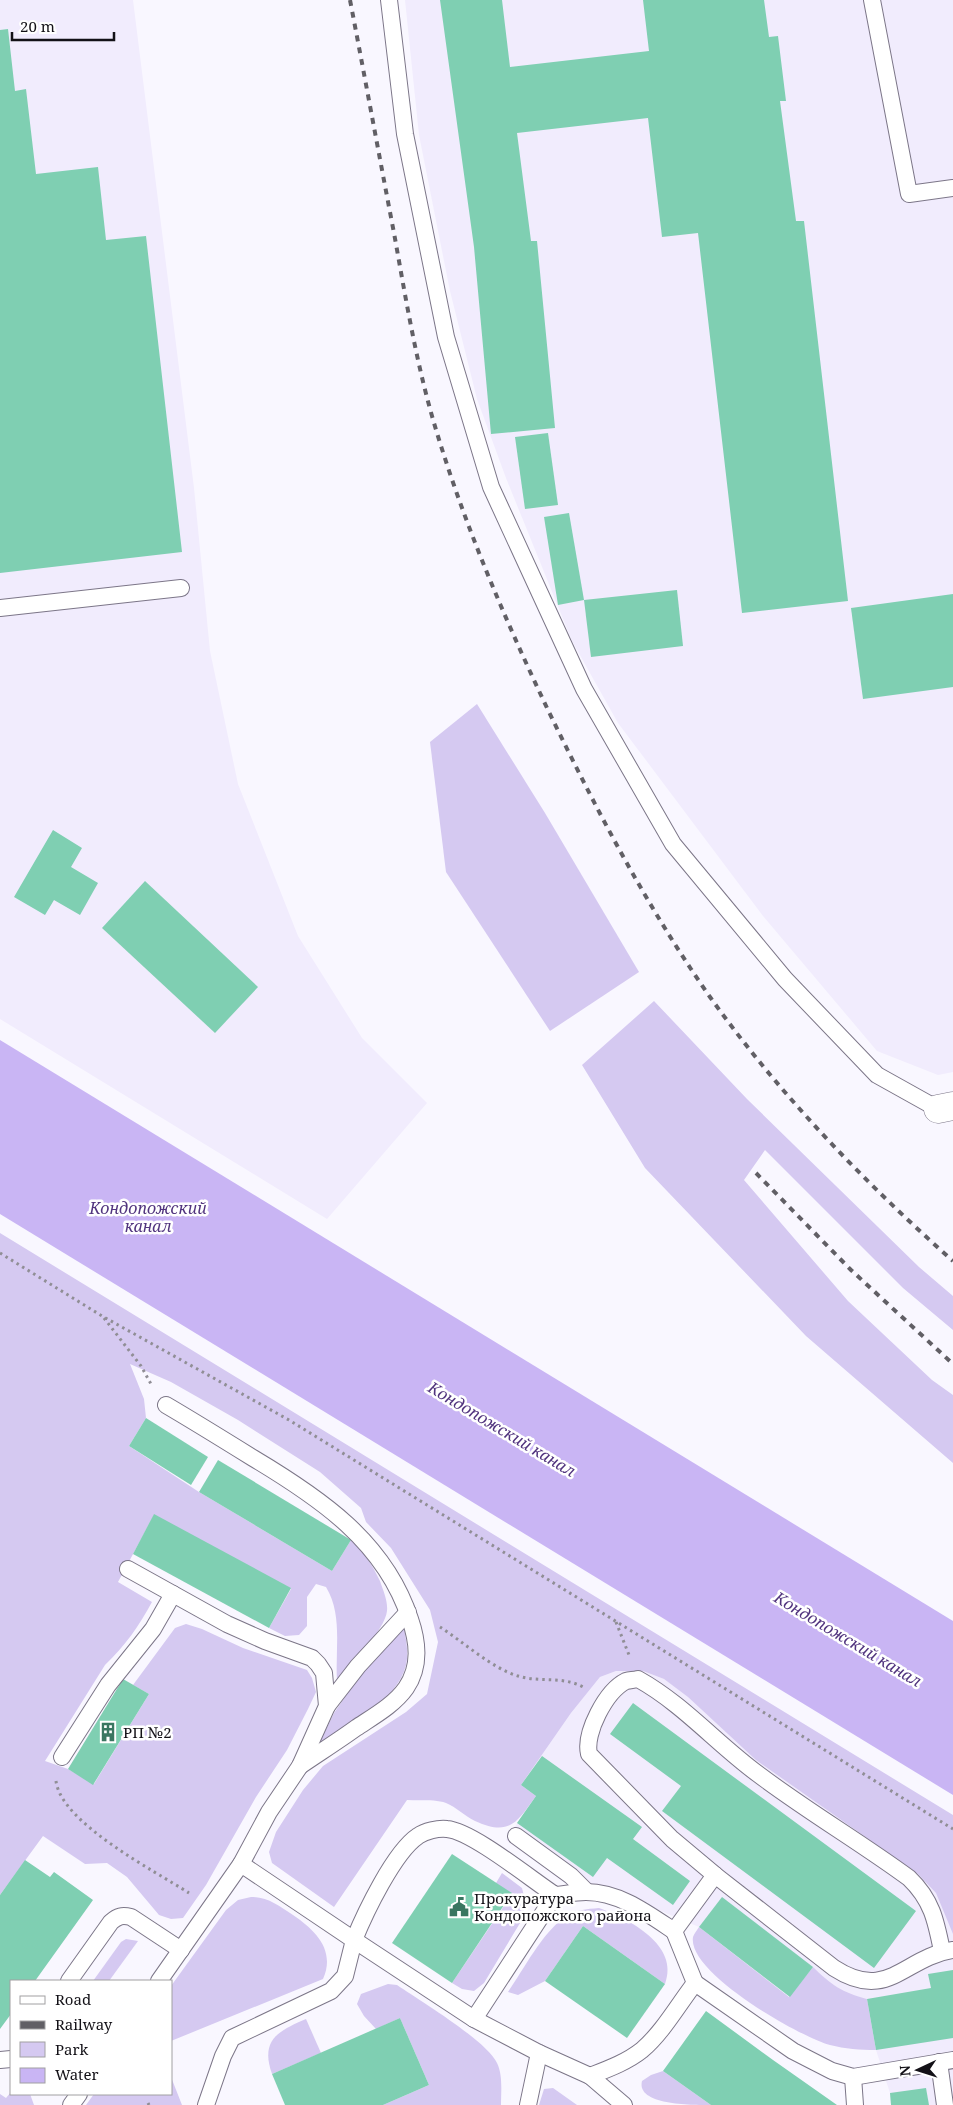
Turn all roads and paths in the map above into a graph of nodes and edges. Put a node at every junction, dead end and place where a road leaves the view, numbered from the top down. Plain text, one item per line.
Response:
1 (388, 0) edge
2 (872, 0) edge
3 (953, 188) edge
4 (181, 588) dead end
5 (0, 608) edge
6 (946, 1108) edge
7 (0, 1252) edge
8 (102, 1316) junction
9 (166, 1405) joint
10 (128, 1569) dead end
11 (173, 1594) junction
12 (408, 1612) junction
13 (616, 1622) junction
14 (638, 1679) junction
15 (607, 1700) junction
16 (327, 1706) junction
17 (62, 1756) joint
18 (300, 1766) junction
19 (953, 1828) edge
20 (516, 1836) dead end
21 (241, 1864) junction
22 (715, 1875) junction
23 (586, 1892) junction
24 (555, 1896) junction
25 (211, 1907) junction
26 (674, 1931) junction
27 (354, 1940) junction
28 (180, 1950) junction
29 (948, 1951) edge
30 (70, 1980) edge
31 (160, 1980) edge
32 (695, 1983) junction
33 (474, 2019) junction
34 (539, 2053) junction
35 (946, 2061) edge
36 (590, 2076) junction
37 (853, 2077) junction
38 (206, 2105) edge
39 (528, 2105) edge
40 (624, 2105) edge
41 (855, 2105) edge
42 (945, 2105) edge

1 - 6 lane
2 - 3 lane
4 - 5 lane
7 - 8 path
8 - 9 path
8 - 13 path
9 - 12 lane
10 - 11 lane
11 - 16 lane
11 - 17 lane
12 - 15 path
12 - 16 lane
12 - 18 lane
13 - 14 path
13 - 19 path
14 - 15 lane
14 - 29 lane
15 - 22 lane
16 - 18 lane
17 - 25 path
18 - 21 lane
20 - 23 lane
21 - 25 lane
21 - 27 lane
22 - 26 lane
22 - 29 lane
23 - 24 lane
23 - 26 lane
24 - 27 lane
24 - 33 lane
25 - 28 lane
26 - 32 lane
27 - 33 lane
27 - 38 lane
28 - 30 lane
28 - 31 lane
32 - 36 lane
32 - 37 lane
33 - 34 lane
34 - 36 lane
34 - 39 lane
35 - 37 lane
35 - 42 lane
36 - 40 lane
37 - 41 lane

